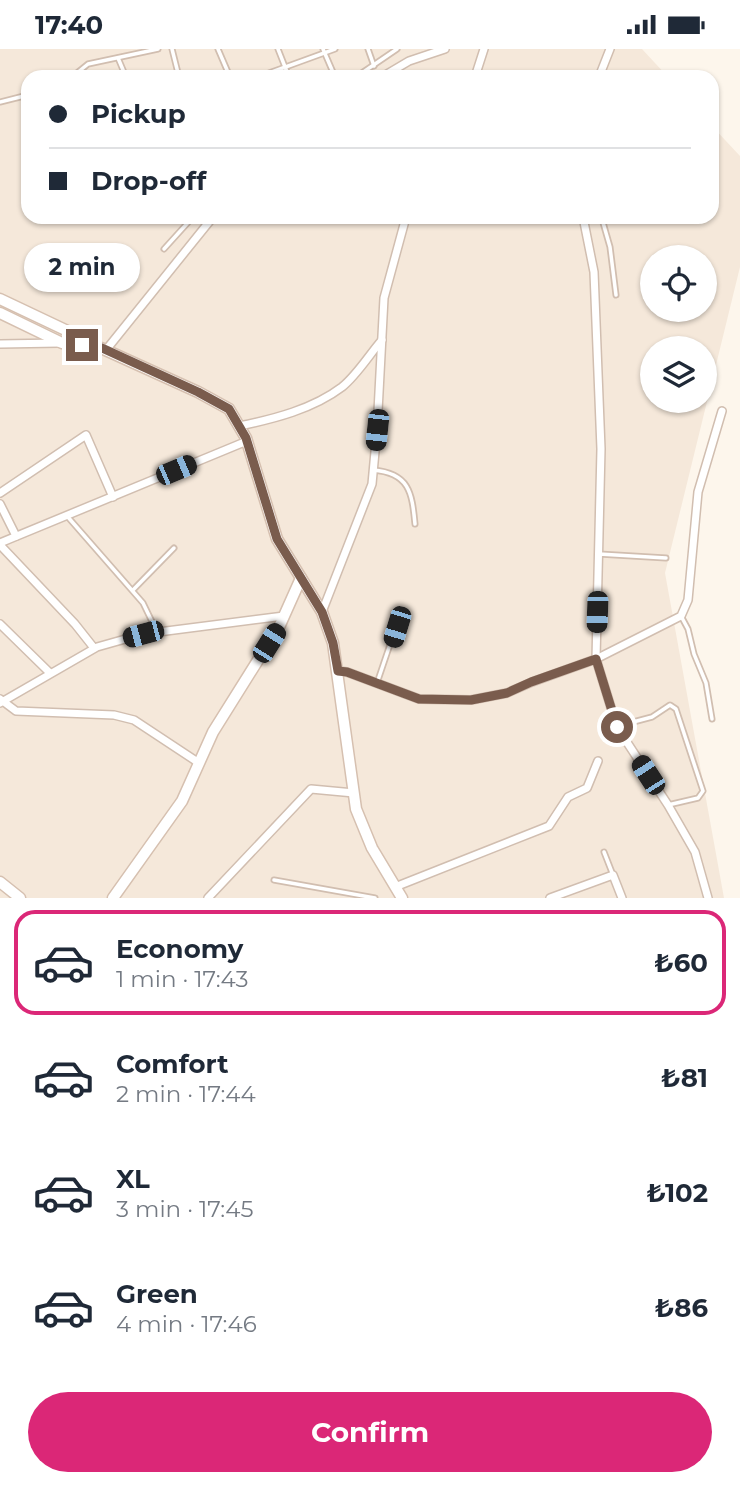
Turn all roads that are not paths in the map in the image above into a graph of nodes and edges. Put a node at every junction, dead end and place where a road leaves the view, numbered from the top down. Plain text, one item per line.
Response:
1 (158, 49) edge
2 (172, 49) edge
3 (218, 49) edge
4 (278, 49) edge
5 (335, 49) edge
6 (368, 49) edge
7 (397, 49) edge
8 (445, 49) edge
9 (484, 49) edge
10 (610, 49) edge
11 (324, 51) edge
12 (118, 58) junction
13 (374, 66) junction
14 (285, 67) junction
15 (81, 70) edge
16 (123, 70) edge
17 (177, 70) edge
18 (226, 70) edge
19 (277, 70) edge
20 (286, 70) edge
21 (332, 70) edge
22 (367, 70) edge
23 (394, 70) edge
24 (477, 70) edge
25 (602, 70) edge
26 (21, 97) edge
27 (0, 102) edge
28 (207, 224) edge
29 (404, 224) edge
30 (584, 224) edge
31 (603, 224) edge
32 (186, 225) edge
33 (164, 249) dead end
34 (616, 295) dead end
35 (0, 299) edge
36 (0, 313) edge
37 (382, 339) junction
38 (62, 343) junction
39 (0, 344) edge
40 (104, 349) junction
41 (722, 411) dead end
42 (239, 426) junction
43 (247, 441) junction
44 (373, 470) junction
45 (0, 493) edge
46 (113, 497) junction
47 (0, 504) edge
48 (67, 516) junction
49 (415, 524) dead end
50 (16, 536) junction
51 (0, 544) edge
52 (174, 548) dead end
53 (599, 554) junction
54 (666, 558) dead end
55 (301, 578) junction
56 (133, 590) junction
57 (322, 612) junction
58 (401, 612) dead end
59 (284, 616) junction
60 (681, 616) junction
61 (0, 624) edge
62 (157, 632) junction
63 (94, 648) junction
64 (596, 659) junction
65 (338, 671) junction
66 (50, 673) junction
67 (377, 683) junction
68 (1, 701) edge
69 (712, 719) dead end
70 (617, 727) junction
71 (598, 761) dead end
72 (199, 763) junction
73 (354, 793) junction
74 (668, 805) junction
75 (604, 852) dead end
76 (613, 875) junction
77 (274, 880) dead end
78 (0, 881) edge
79 (395, 887) junction
80 (20, 898) edge
81 (113, 898) edge
82 (208, 898) edge
83 (375, 898) edge
84 (401, 898) edge
85 (550, 898) edge
86 (622, 898) edge
87 (708, 898) edge

1 - 12 lane
2 - 17 lane
3 - 18 lane
4 - 14 lane
5 - 11 lane
6 - 13 lane
7 - 13 lane
8 - 23 street
9 - 24 street
10 - 25 street
11 - 14 lane
11 - 21 lane
12 - 15 lane
12 - 16 lane
13 - 22 lane
14 - 19 lane
14 - 20 lane
26 - 27 lane
28 - 40 street
29 - 37 street
30 - 53 street
31 - 34 lane
32 - 33 lane
35 - 40 street
36 - 38 street
37 - 42 street
37 - 44 street
38 - 39 street
38 - 40 street
40 - 42 street
41 - 60 street
42 - 43 street
43 - 46 street
43 - 55 street
44 - 49 lane
44 - 57 street
45 - 46 street
46 - 48 street
47 - 50 street
48 - 50 street
48 - 56 lane
50 - 51 street
51 - 63 street
52 - 56 lane
53 - 54 lane
53 - 64 street
55 - 57 street
55 - 59 street
56 - 62 lane
57 - 65 street
58 - 67 lane
59 - 62 street
59 - 72 street
60 - 64 street
60 - 69 lane
61 - 66 street
62 - 63 street
63 - 66 street
64 - 67 street
64 - 70 street
65 - 67 street
65 - 73 street
66 - 68 street
68 - 72 street
70 - 74 street
70 - 74 lane
71 - 79 street
72 - 81 street
73 - 79 street
73 - 82 street
74 - 87 street
75 - 76 lane
76 - 85 street
76 - 86 street
77 - 83 lane
78 - 80 street
79 - 84 street

